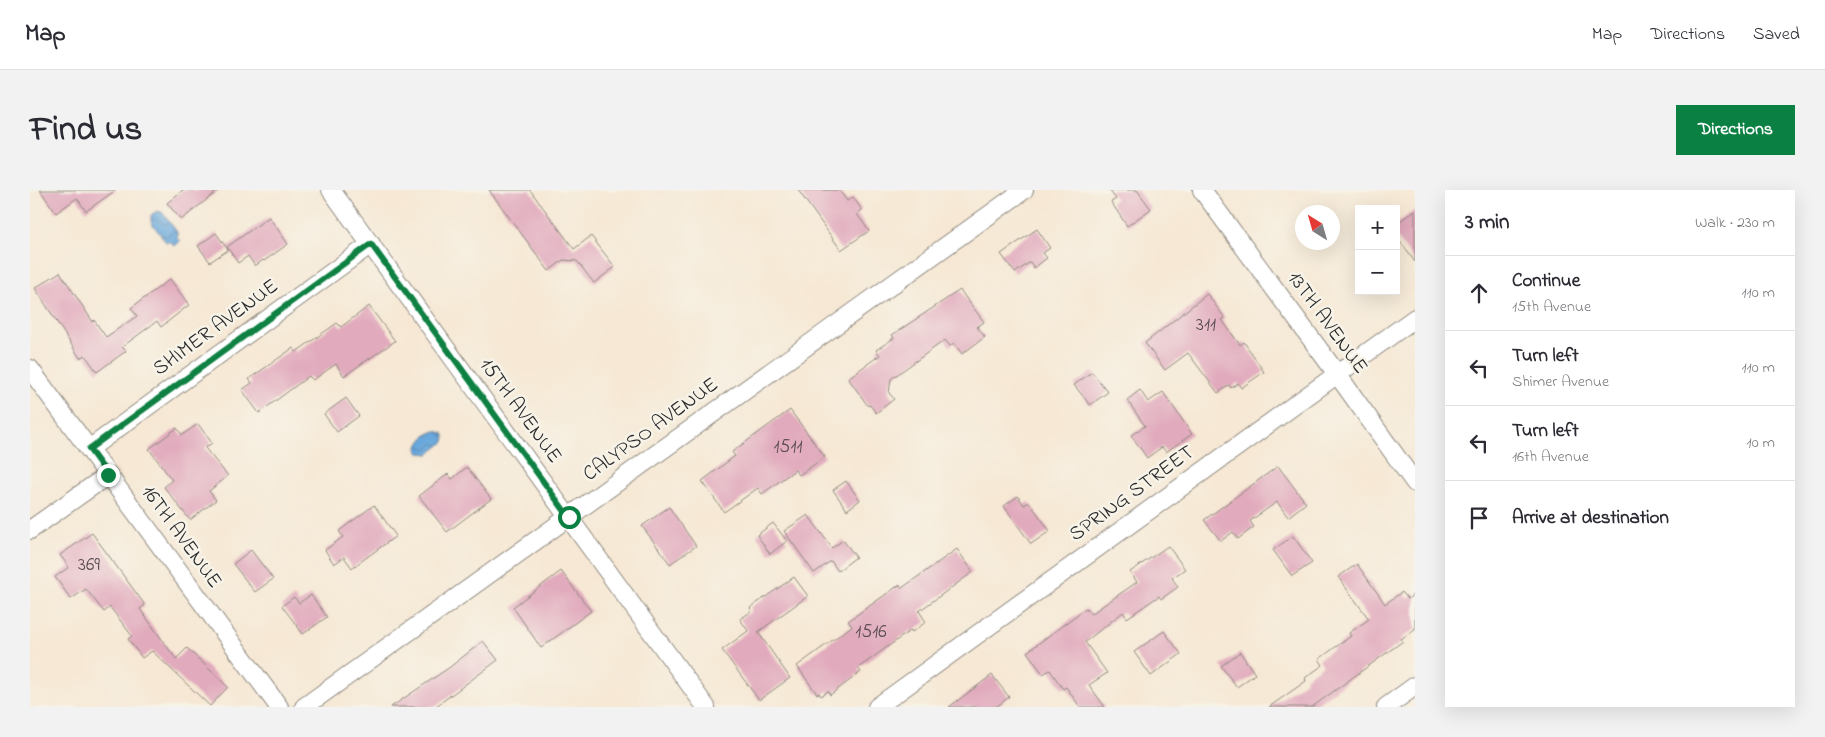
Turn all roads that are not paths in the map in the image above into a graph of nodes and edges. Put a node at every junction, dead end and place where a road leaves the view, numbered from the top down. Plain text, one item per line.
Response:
1 (331, 190) edge
2 (1024, 190) edge
3 (1202, 190) edge
4 (371, 244) junction
5 (1415, 318) edge
6 (30, 370) edge
7 (1338, 374) junction
8 (89, 449) junction
9 (108, 475) junction
10 (1415, 483) edge
11 (569, 517) junction
12 (30, 530) edge
13 (1415, 686) edge
14 (279, 707) edge
15 (304, 707) edge
16 (706, 707) edge
17 (876, 707) edge
18 (1386, 707) edge

1 - 4 street, 15TH AVENUE
2 - 11 street, CALYPSO AVENUE
3 - 7 street, 13TH AVENUE
4 - 8 street, SHIMER AVENUE
4 - 11 street, 15TH AVENUE
5 - 7 street, SPRING STREET
6 - 8 street, 16TH AVENUE
7 - 10 street, 13TH AVENUE
7 - 17 street, SPRING STREET
8 - 9 street, 16TH AVENUE
9 - 12 street
9 - 14 street, 16TH AVENUE
11 - 15 street, CALYPSO AVENUE
11 - 16 street, 15TH AVENUE
13 - 18 street

